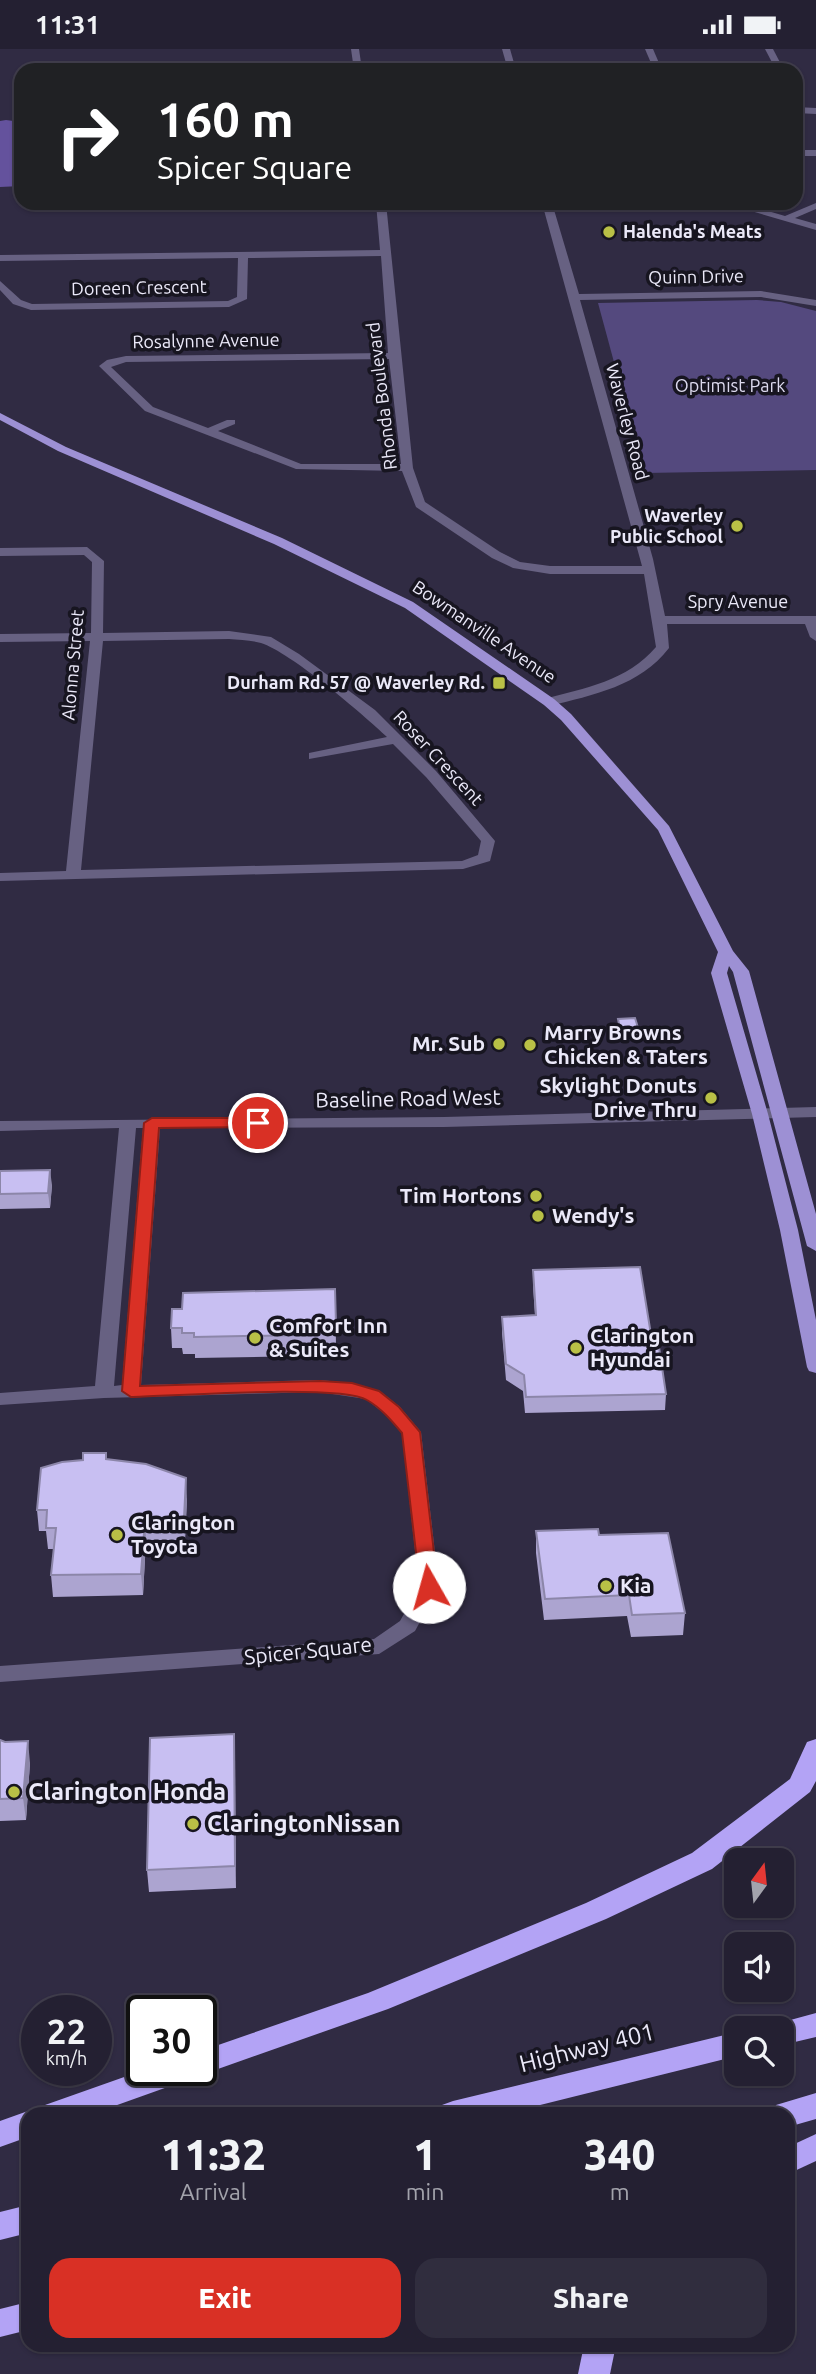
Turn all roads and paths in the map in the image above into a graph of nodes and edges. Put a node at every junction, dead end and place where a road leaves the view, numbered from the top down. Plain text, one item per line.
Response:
1 (816, 206) edge
2 (381, 210) edge
3 (549, 210) edge
4 (754, 210) edge
5 (785, 219) junction
6 (816, 227) edge
7 (384, 253) junction
8 (243, 254) junction
9 (0, 258) edge
10 (0, 284) edge
11 (575, 297) junction
12 (816, 303) edge
13 (394, 356) junction
14 (0, 416) edge
15 (231, 422) dead end
16 (209, 431) junction
17 (407, 468) junction
18 (0, 552) edge
19 (649, 571) junction
20 (660, 620) junction
21 (813, 620) edge
22 (97, 636) junction
23 (816, 637) edge
24 (0, 638) edge
25 (549, 702) junction
26 (394, 740) junction
27 (314, 756) dead end
28 (73, 875) junction
29 (0, 877) edge
30 (726, 952) junction
31 (816, 1112) edge
32 (781, 1113) junction
33 (760, 1114) junction
34 (128, 1123) junction
35 (152, 1123) junction
36 (0, 1126) edge
37 (816, 1246) edge
38 (816, 1367) edge
39 (131, 1391) junction
40 (104, 1392) junction
41 (0, 1399) edge
42 (0, 1674) edge
43 (816, 1749) edge
44 (816, 2025) edge
45 (794, 2030) edge
46 (724, 2047) edge
47 (217, 2057) edge
48 (135, 2086) edge
49 (816, 2106) edge
50 (76, 2107) edge
51 (481, 2107) edge
52 (795, 2112) edge
53 (21, 2126) edge
54 (0, 2134) edge
55 (816, 2147) edge
56 (795, 2158) edge
57 (21, 2221) edge
58 (0, 2226) edge
59 (21, 2318) edge
60 (0, 2323) edge
61 (599, 2352) edge
62 (594, 2374) edge

1 - 5 street
2 - 7 street, Rhonda Boulevard
3 - 11 street, Waverley Road
4 - 5 street
5 - 6 street
7 - 8 street, Doreen Crescent
7 - 13 street, Rhonda Boulevard
8 - 9 street, Doreen Crescent
8 - 10 street, Doreen Crescent
11 - 12 street, Quinn Drive
11 - 19 street, Waverley Road
13 - 16 street, Rosalynne Avenue
13 - 17 street, Rhonda Boulevard
14 - 25 main road, Bowmanville Avenue
15 - 16 street
16 - 17 street, Rosalynne Avenue
17 - 19 street, Rhonda Boulevard
18 - 22 street, Alonna Street
19 - 20 street, Waverley Road
20 - 21 street, Spry Avenue
20 - 25 street, Waverley Road
21 - 23 street
22 - 24 street, Roser Crescent
22 - 26 street, Roser Crescent
22 - 28 street, Alonna Street
25 - 30 main road, Bowmanville Avenue
26 - 27 street
26 - 28 street, Roser Crescent
28 - 29 street, Roser Crescent
30 - 32 main road, Bowmanville Avenue
30 - 33 main road
31 - 32 street, Baseline Road West
32 - 33 street, Baseline Road West
32 - 37 main road, Bowmanville Avenue
33 - 35 street, Baseline Road West
33 - 38 main road
34 - 35 street, Baseline Road West
34 - 36 street, Baseline Road West
34 - 40 street
35 - 39 street
39 - 40 street, Spicer Square
39 - 42 street, Spicer Square
40 - 41 street, Spicer Square
43 - 47 highway
44 - 45 highway
46 - 51 highway, Highway 401
48 - 50 highway
49 - 52 highway
53 - 54 highway
55 - 56 highway
57 - 58 highway
59 - 60 highway
61 - 62 highway

